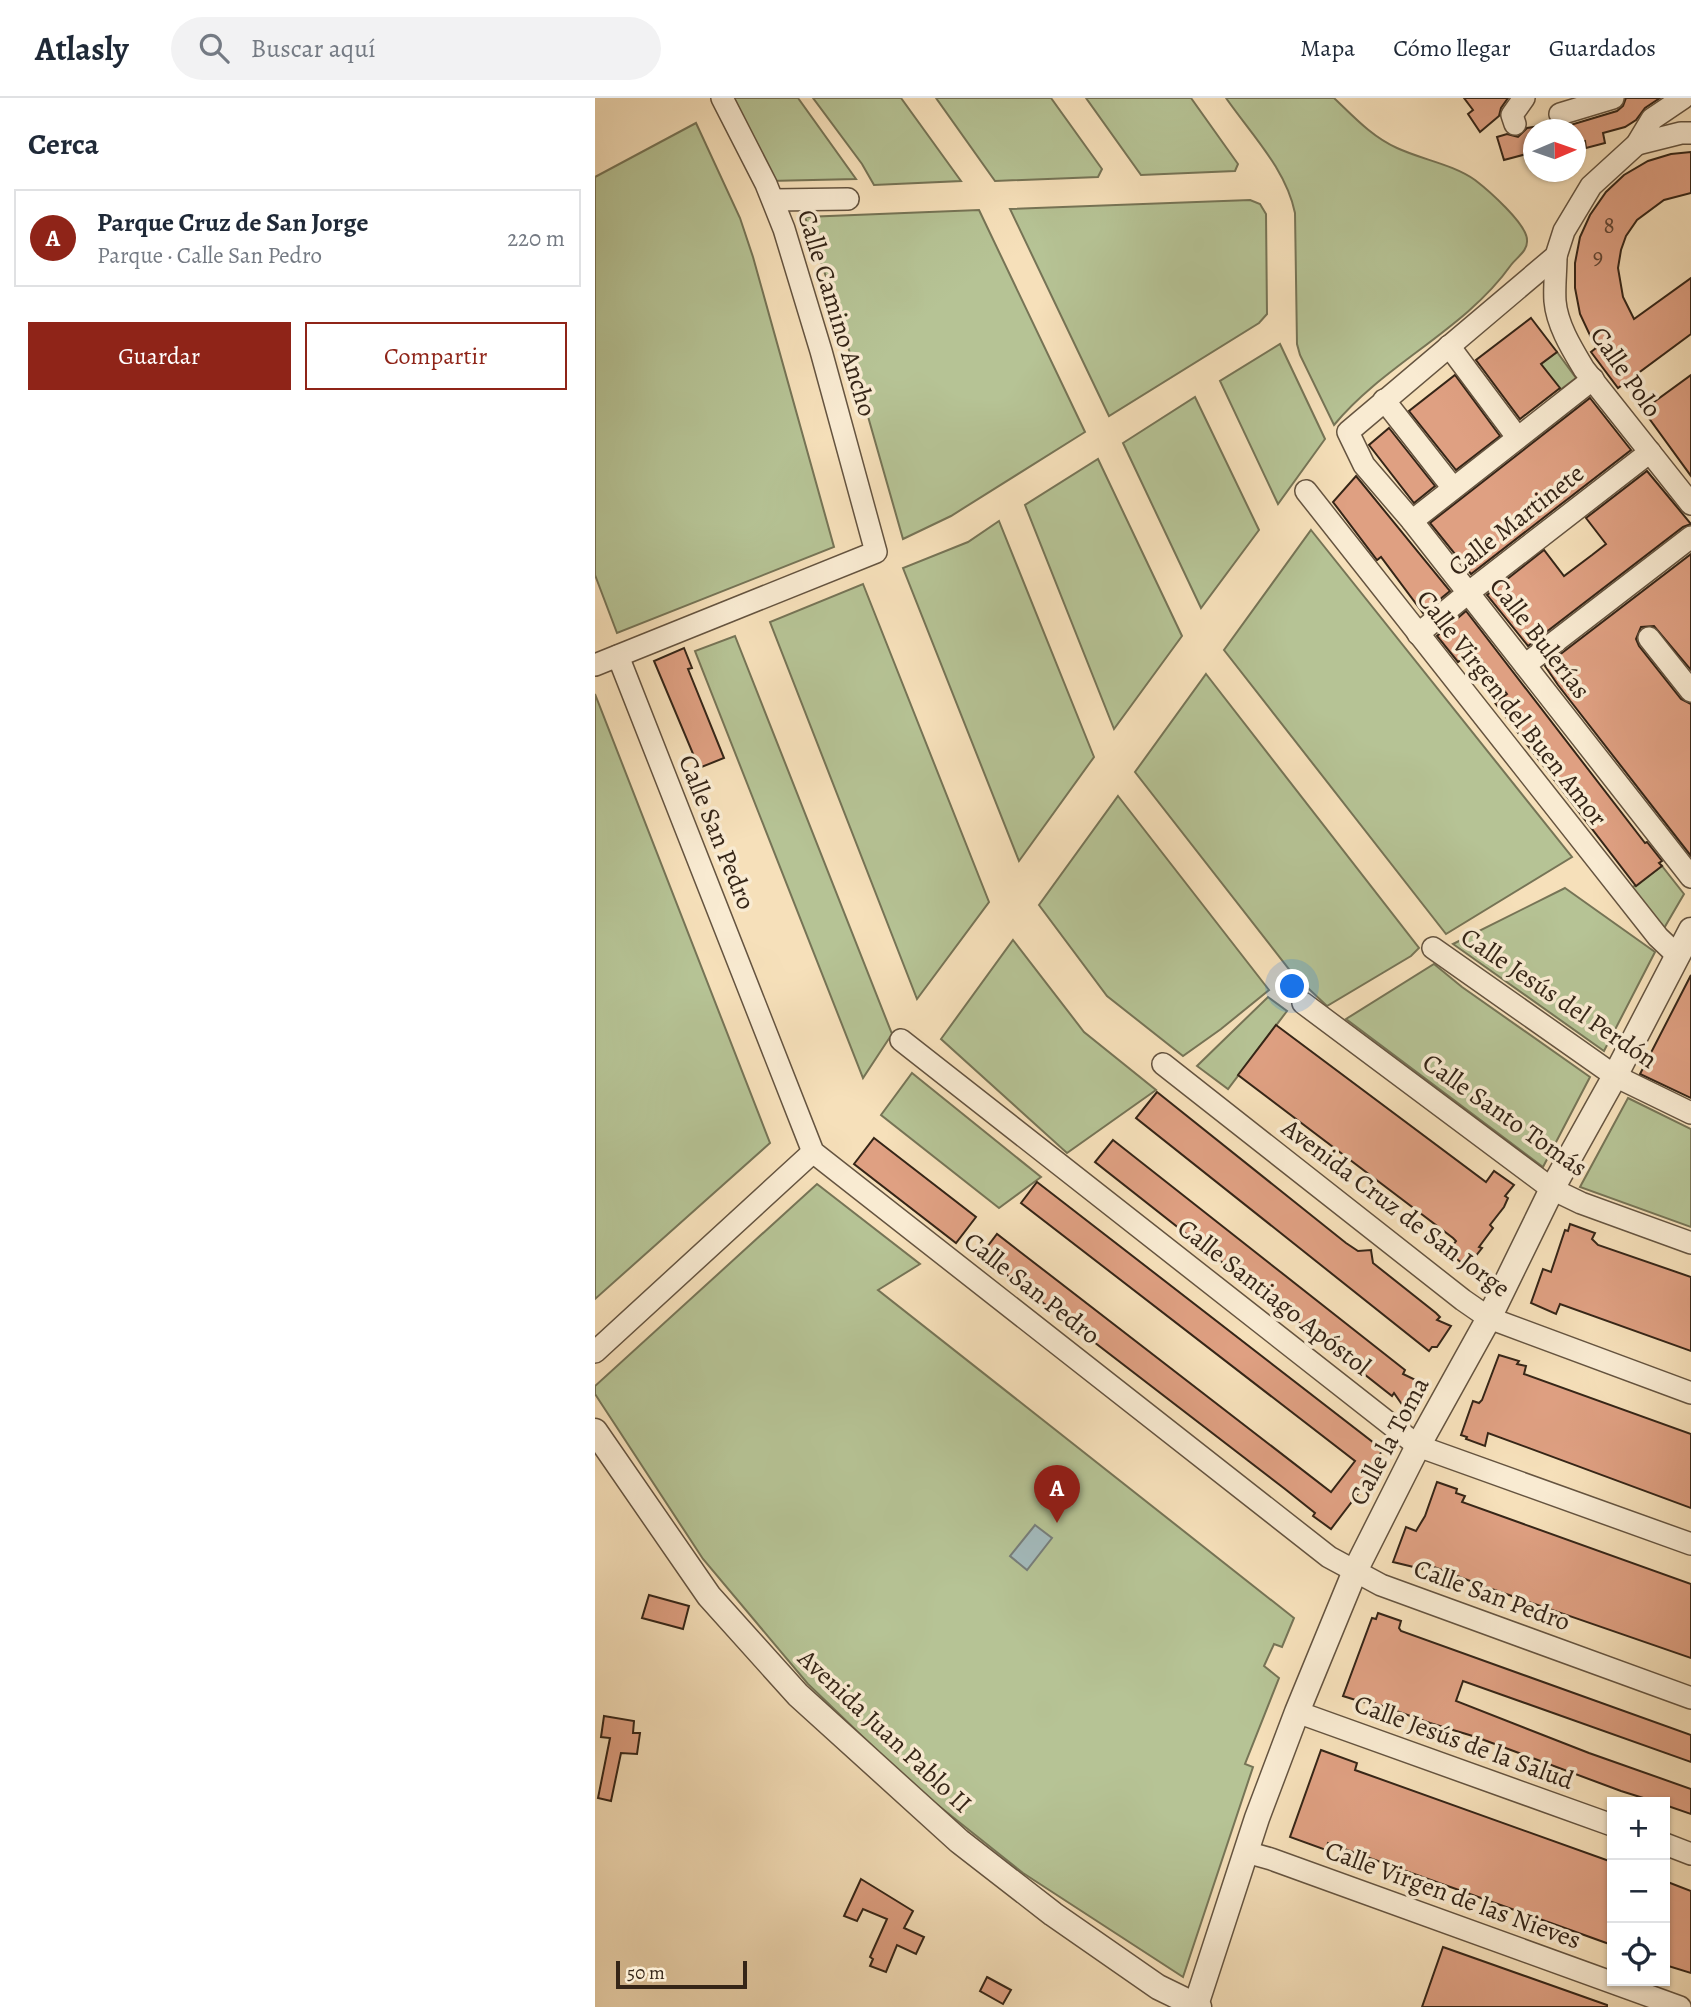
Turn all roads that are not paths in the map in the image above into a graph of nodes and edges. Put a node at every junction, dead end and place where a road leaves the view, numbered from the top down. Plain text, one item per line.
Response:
1 (722, 98) edge
2 (1524, 98) edge
3 (1612, 98) edge
4 (1683, 98) edge
5 (1560, 114) dead end
6 (1515, 124) dead end
7 (1691, 133) edge
8 (1637, 144) junction
9 (848, 199) dead end
10 (774, 200) junction
11 (1556, 256) junction
12 (1449, 346) junction
13 (1593, 379) junction
14 (1384, 400) junction
15 (1517, 437) junction
16 (1650, 452) junction
17 (1453, 488) junction
18 (1306, 491) dead end
19 (1691, 504) edge
20 (1412, 521) junction
21 (1691, 537) edge
22 (1468, 593) junction
23 (1418, 634) junction
24 (1649, 638) dead end
25 (618, 656) junction
26 (595, 665) edge
27 (1525, 665) junction
28 (1691, 691) edge
29 (1691, 877) edge
30 (1691, 930) edge
31 (1433, 948) dead end
32 (1678, 956) junction
33 (1303, 1003) dead end
34 (901, 1040) dead end
35 (1163, 1064) dead end
36 (1615, 1076) junction
37 (1691, 1113) edge
38 (813, 1152) junction
39 (1552, 1189) junction
40 (1691, 1243) edge
41 (1489, 1318) junction
42 (595, 1352) edge
43 (1691, 1393) edge
44 (595, 1431) edge
45 (1418, 1446) junction
46 (1691, 1544) edge
47 (1355, 1571) junction
48 (1691, 1698) edge
49 (1297, 1712) junction
50 (1607, 1823) edge
51 (1670, 1846) edge
52 (1246, 1852) junction
53 (1691, 1854) edge
54 (1197, 2006) edge
55 (1680, 2007) edge

1 - 10 street, Calle Camino Ancho
2 - 6 street
3 - 5 street
4 - 8 street
7 - 8 street
8 - 11 street
9 - 10 street
10 - 25 street, Calle Camino Ancho
11 - 12 street
11 - 13 street, Calle Polo
12 - 14 street
12 - 15 street
13 - 15 street
13 - 16 street, Calle Polo
14 - 17 street
14 - 20 street, Calle Bulerías
15 - 17 street
16 - 19 street, Calle Polo
16 - 22 street, Calle Martinete
17 - 20 street
18 - 23 street, Calle Virgen del Buen Amor
20 - 22 street, Calle Bulerías
21 - 27 street
22 - 23 street, Calle Martinete
22 - 27 street, Calle Bulerías
23 - 32 street, Calle Virgen del Buen Amor
24 - 28 street
25 - 26 street
25 - 38 street, Calle San Pedro
27 - 29 street, Calle Bulerías
30 - 32 street, Calle la Toma
31 - 36 street, Calle Jesús del Perdón
32 - 36 street, Calle la Toma
33 - 39 street, Calle Santo Tomás
34 - 45 street, Calle Santiago Apóstol
35 - 41 street, Avenida Cruz de San Jorge
36 - 37 street, Calle Jesús del Perdón
36 - 39 street, Calle la Toma
38 - 42 street
38 - 47 street, Calle San Pedro
39 - 40 street, Calle Santo Tomás
39 - 41 street, Calle la Toma
41 - 43 street, Avenida Cruz de San Jorge
41 - 45 street, Calle la Toma
44 - 54 street, Avenida Juan Pablo II
45 - 46 street, Calle Santiago Apóstol
45 - 47 street, Calle la Toma
47 - 48 street, Calle San Pedro
47 - 49 street, Calle la Toma
49 - 50 street, Calle Jesús de la Salud
49 - 52 street, Calle la Toma
51 - 53 street
52 - 54 street, Calle la Toma
52 - 55 street, Calle Virgen de las Nieves

